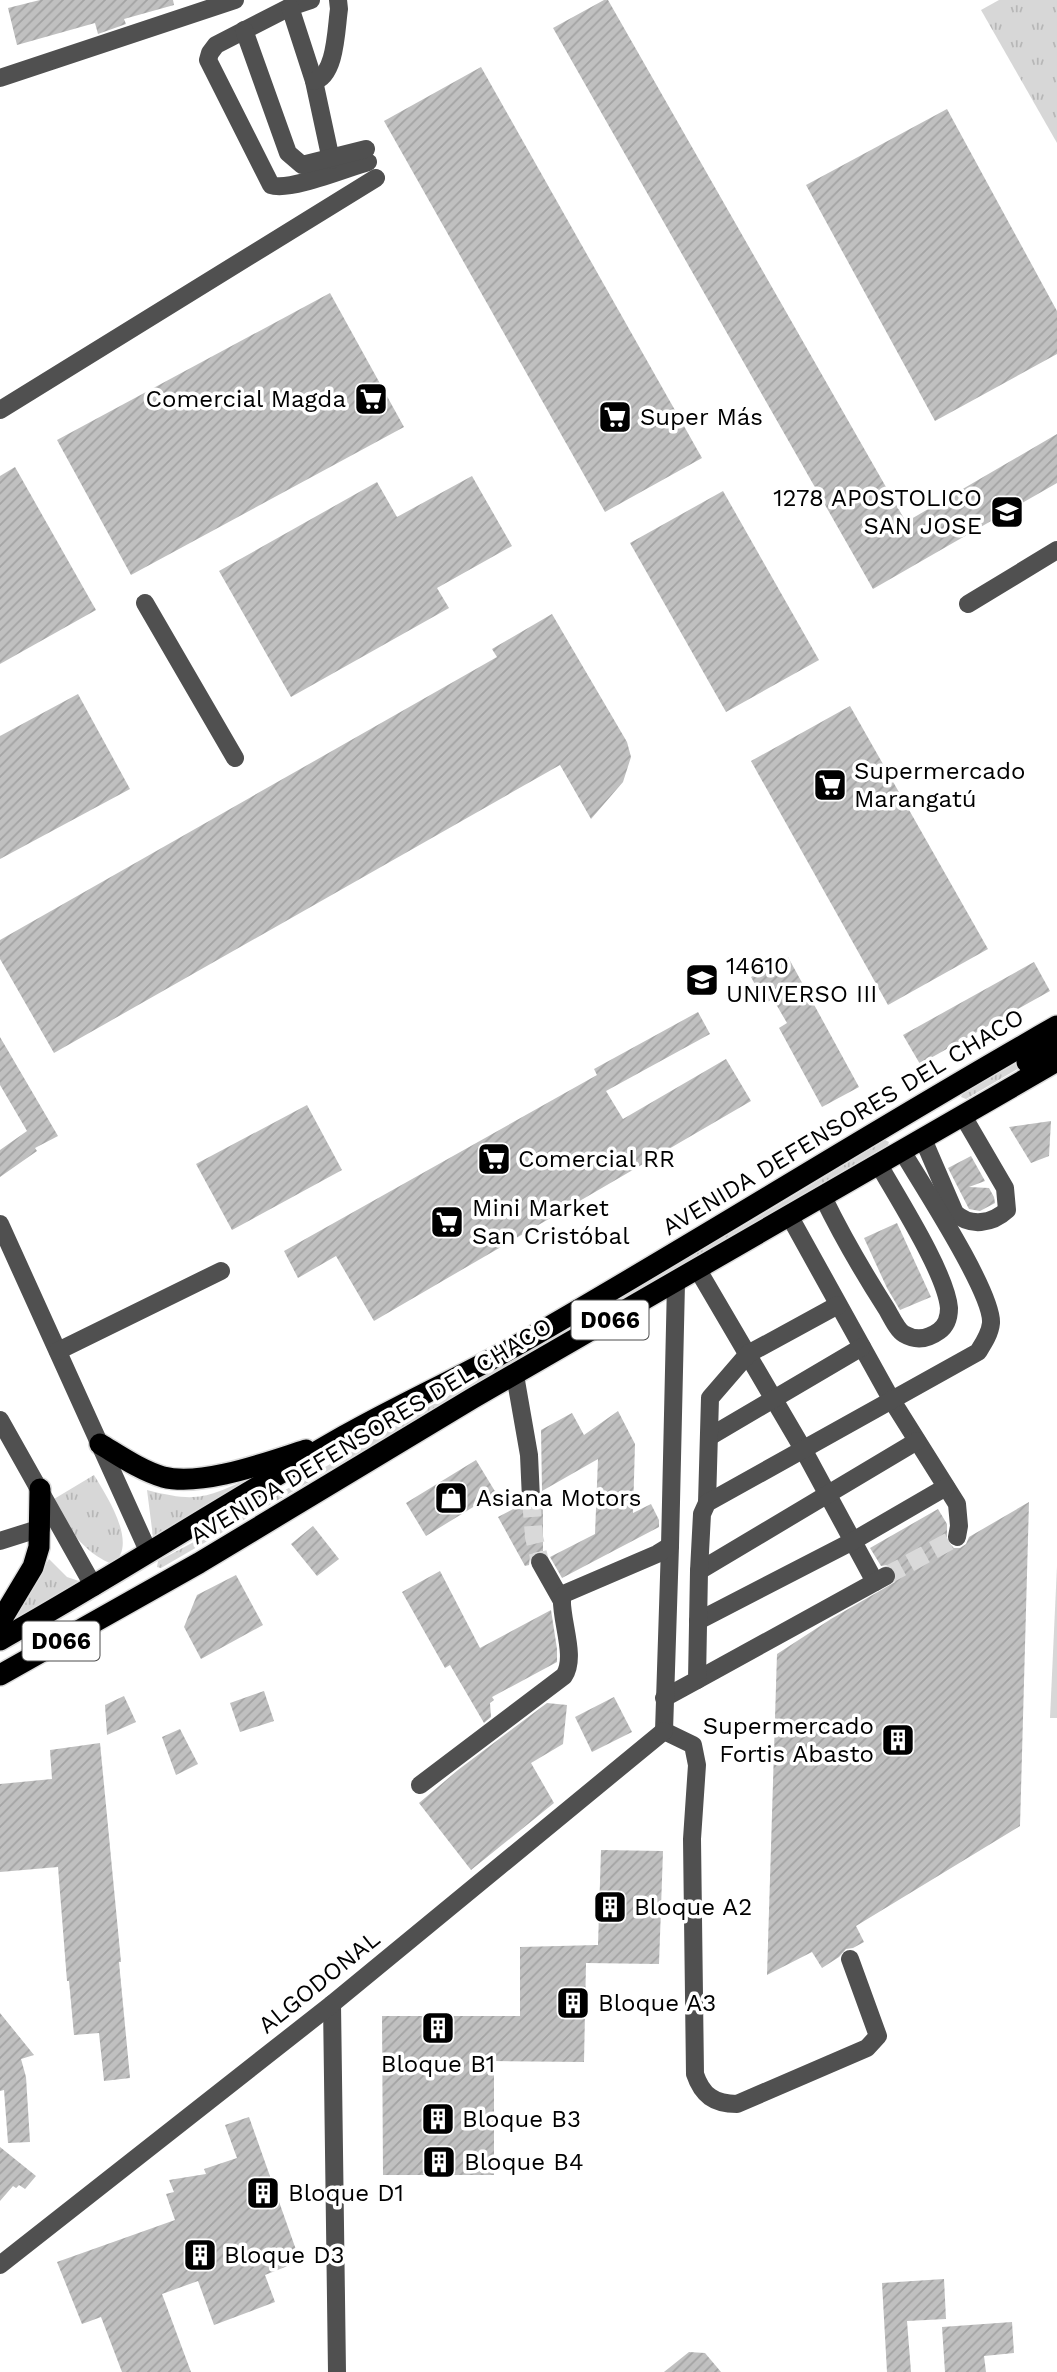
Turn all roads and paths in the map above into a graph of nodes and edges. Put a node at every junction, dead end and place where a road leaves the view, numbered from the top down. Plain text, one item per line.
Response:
1 (235, 0) edge
2 (311, 0) edge
3 (338, 0) edge
4 (290, 7) junction
5 (244, 30) junction
6 (0, 78) edge
7 (314, 82) junction
8 (331, 159) junction
9 (376, 178) dead end
10 (0, 410) edge
11 (1057, 550) edge
12 (145, 603) dead end
13 (968, 604) dead end
14 (235, 758) dead end
15 (1057, 1026) edge
16 (1057, 1044) edge
17 (1057, 1061) edge
18 (963, 1116) junction
19 (918, 1120) junction
20 (902, 1151) junction
21 (879, 1165) junction
22 (822, 1197) junction
23 (934, 1205) junction
24 (908, 1218) junction
25 (783, 1221) junction
26 (0, 1224) edge
27 (698, 1270) junction
28 (221, 1271) dead end
29 (676, 1283) junction
30 (838, 1305) junction
31 (862, 1347) junction
32 (58, 1351) junction
33 (748, 1354) junction
34 (514, 1375) junction
35 (774, 1399) junction
36 (891, 1399) junction
37 (0, 1420) edge
38 (709, 1437) junction
39 (917, 1441) junction
40 (335, 1442) junction
41 (100, 1444) junction
42 (803, 1449) junction
43 (946, 1487) junction
44 (40, 1489) junction
45 (828, 1494) junction
46 (531, 1499) tunnel mouth
47 (707, 1503) junction
48 (41, 1528) junction
49 (957, 1537) dead end
50 (0, 1541) edge
51 (853, 1541) junction
52 (670, 1546) junction
53 (149, 1553) junction
54 (540, 1562) tunnel mouth
55 (699, 1571) junction
56 (108, 1598) junction
57 (562, 1601) junction
58 (698, 1621) junction
59 (0, 1622) edge
60 (0, 1640) edge
61 (0, 1662) edge
62 (0, 1675) edge
63 (697, 1680) junction
64 (664, 1699) junction
65 (664, 1731) junction
66 (420, 1785) dead end
67 (850, 1959) dead end
68 (332, 2004) junction
69 (0, 2265) edge
70 (337, 2372) edge

1 - 6 street
2 - 4 street
3 - 7 street
4 - 5 street
4 - 7 street
5 - 8 street
5 - 8 street
7 - 8 street
9 - 10 street
11 - 13 street
12 - 14 street
15 - 19 highway, AVENIDA DEFENSORES DEL CHACO / D066
16 - 19 highway
17 - 18 highway, AVENIDA DEFENSORES DEL CHACO / D066
18 - 19 highway, AVENIDA DEFENSORES DEL CHACO / D066
18 - 19 street
19 - 20 highway, AVENIDA DEFENSORES DEL CHACO / D066
19 - 25 highway
19 - 40 highway, AVENIDA DEFENSORES DEL CHACO / D066
20 - 21 highway, AVENIDA DEFENSORES DEL CHACO / D066
20 - 23 street
21 - 22 highway, AVENIDA DEFENSORES DEL CHACO / D066
21 - 24 street
22 - 24 street
22 - 25 highway, AVENIDA DEFENSORES DEL CHACO / D066
23 - 24 street
23 - 36 street
25 - 27 highway, AVENIDA DEFENSORES DEL CHACO / D066
25 - 30 street
26 - 32 street
27 - 29 highway, AVENIDA DEFENSORES DEL CHACO / D066
27 - 33 street
28 - 32 street
29 - 34 highway, AVENIDA DEFENSORES DEL CHACO / D066
29 - 52 street
30 - 31 street
30 - 33 street
31 - 35 street
31 - 36 street
32 - 41 street
33 - 35 street
33 - 38 street
34 - 46 street
34 - 56 highway, AVENIDA DEFENSORES DEL CHACO / D066
35 - 38 street
35 - 42 street
36 - 39 street
36 - 42 street
37 - 44 street
38 - 47 street
39 - 43 street
39 - 45 street
40 - 41 highway
40 - 53 highway, AVENIDA DEFENSORES DEL CHACO / D066
41 - 53 street
42 - 45 street
42 - 47 street
43 - 49 street
43 - 51 street
44 - 48 highway
44 - 56 street
45 - 51 street
45 - 55 street
47 - 55 street
48 - 50 street
48 - 59 highway
51 - 58 street
51 - 63 street
52 - 57 street
52 - 64 street
53 - 56 highway, AVENIDA DEFENSORES DEL CHACO / D066
54 - 57 street
55 - 58 street
56 - 60 highway, AVENIDA DEFENSORES DEL CHACO / D066
56 - 61 highway
56 - 62 highway, AVENIDA DEFENSORES DEL CHACO / D066
57 - 66 street
58 - 63 street
63 - 64 street
64 - 65 street
65 - 67 street
65 - 68 street, ALGODONAL
68 - 69 street, ALGODONAL
68 - 70 street

